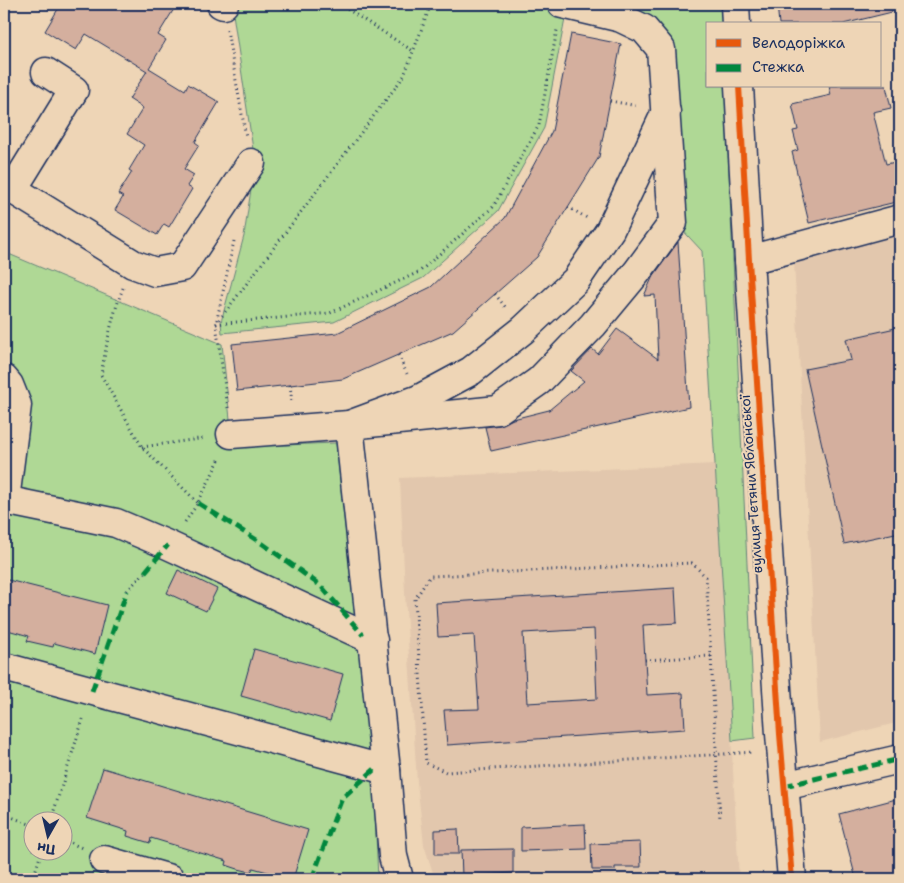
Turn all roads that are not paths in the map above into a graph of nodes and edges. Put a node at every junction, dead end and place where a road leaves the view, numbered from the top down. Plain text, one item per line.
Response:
1 (735, 4) edge
2 (560, 13) edge
3 (736, 22) edge
4 (46, 72) dead end
5 (739, 88) edge
6 (666, 112) junction
7 (251, 163) dead end
8 (8, 186) edge
9 (900, 220) edge
10 (749, 260) junction
11 (4, 379) edge
12 (349, 425) junction
13 (231, 434) road end
14 (4, 500) edge
15 (373, 640) junction
16 (4, 667) edge
17 (900, 759) edge
18 (386, 770) junction
19 (784, 786) junction
20 (104, 860) dead end
21 (170, 879) edge
22 (398, 879) edge
23 (792, 879) edge

1 - 3 street
2 - 6 street
4 - 8 street
5 - 10 street, вулиця Тетяни Яблонської
6 - 12 street
6 - 12 street
7 - 8 street
9 - 10 street
10 - 19 street, вулиця Тетяни Яблонської
11 - 14 street
12 - 13 street
12 - 15 street
14 - 15 street
15 - 18 street
16 - 18 street
17 - 19 street
18 - 22 street
19 - 23 street, вулиця Тетяни Яблонської
20 - 21 street

